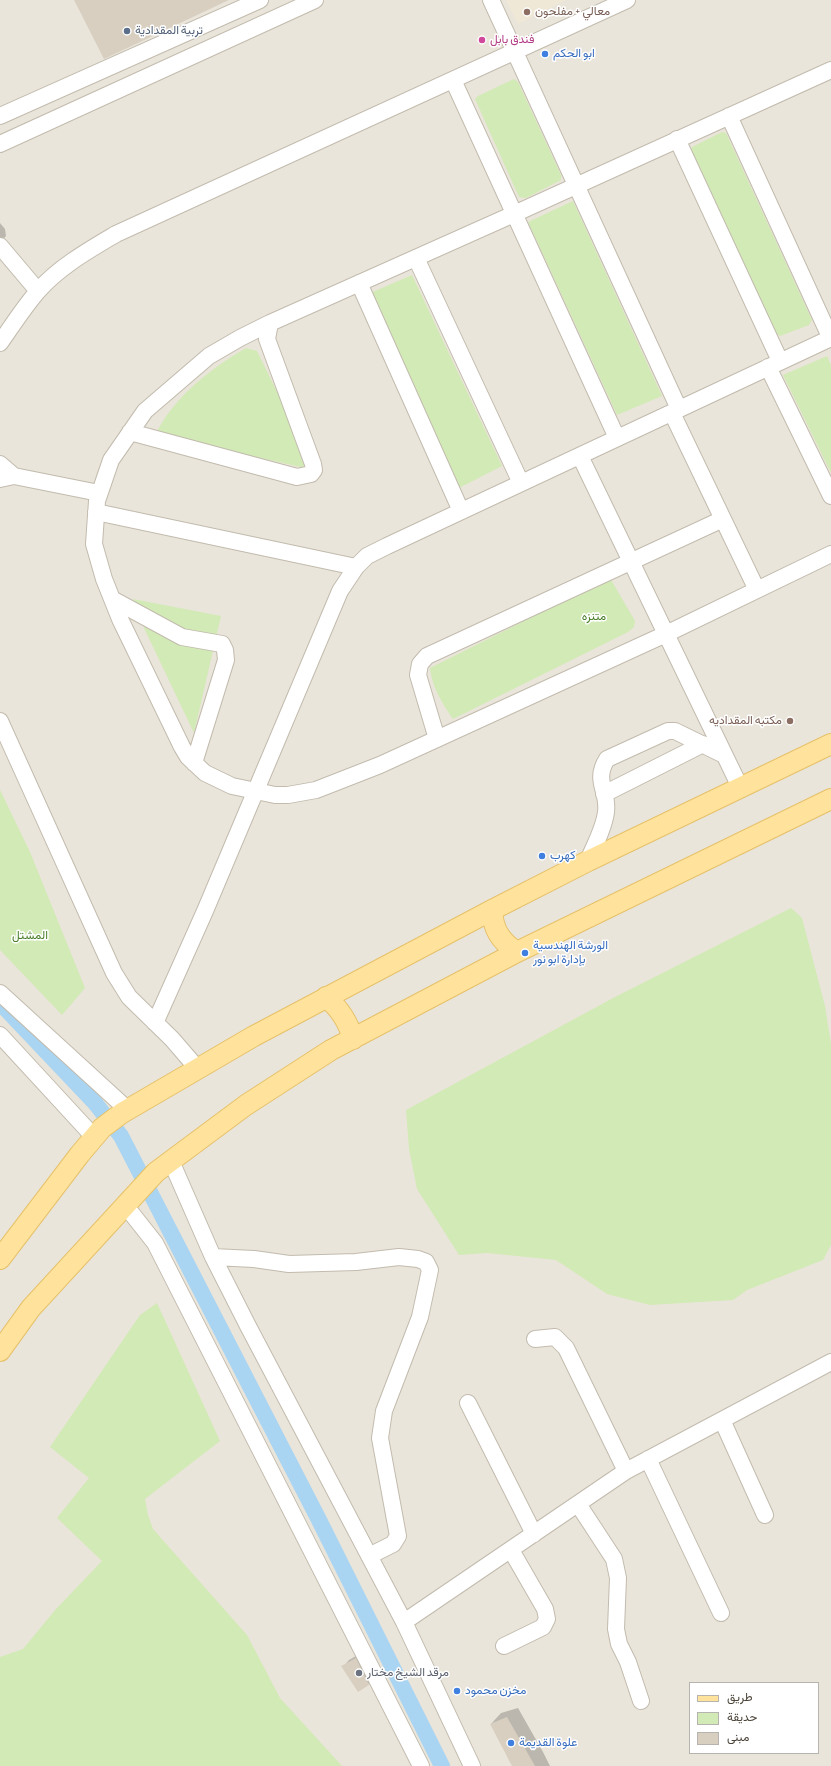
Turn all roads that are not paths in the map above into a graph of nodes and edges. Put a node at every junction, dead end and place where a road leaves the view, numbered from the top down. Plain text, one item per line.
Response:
1 (260, 0) edge
2 (312, 0) edge
3 (491, 0) edge
4 (627, 0) edge
5 (514, 52) junction
6 (829, 74) edge
7 (453, 80) junction
8 (0, 116) edge
9 (729, 116) junction
10 (677, 140) junction
11 (0, 144) edge
12 (576, 185) junction
13 (514, 214) junction
14 (0, 246) edge
15 (416, 258) junction
16 (359, 283) junction
17 (38, 291) junction
18 (270, 322) junction
19 (831, 339) edge
20 (0, 344) edge
21 (774, 364) junction
22 (675, 411) junction
23 (130, 432) junction
24 (617, 438) junction
25 (580, 456) junction
26 (0, 464) edge
27 (7, 477) edge
28 (521, 483) junction
29 (99, 493) junction
30 (831, 496) edge
31 (462, 511) junction
32 (96, 512) junction
33 (723, 519) junction
34 (831, 554) edge
35 (631, 562) junction
36 (356, 567) junction
37 (756, 590) junction
38 (112, 599) junction
39 (666, 634) junction
40 (0, 720) edge
41 (437, 739) junction
42 (703, 744) junction
43 (831, 744) edge
44 (724, 755) junction
45 (194, 763) junction
46 (740, 787) junction
47 (255, 792) junction
48 (604, 794) junction
49 (831, 799) edge
50 (588, 861) junction
51 (492, 910) junction
52 (517, 952) junction
53 (0, 993) edge
54 (326, 997) junction
55 (155, 1023) junction
56 (0, 1035) edge
57 (353, 1039) junction
58 (197, 1068) junction
59 (125, 1112) junction
60 (98, 1133) junction
61 (164, 1167) junction
62 (131, 1199) junction
63 (213, 1257) junction
64 (0, 1259) edge
65 (534, 1339) dead end
66 (3, 1341) edge
67 (831, 1362) edge
68 (468, 1403) dead end
69 (722, 1420) junction
70 (648, 1459) junction
71 (626, 1471) junction
72 (578, 1504) junction
73 (764, 1515) dead end
74 (534, 1534) junction
75 (511, 1550) junction
76 (369, 1556) junction
77 (721, 1613) dead end
78 (404, 1622) junction
79 (504, 1646) dead end
80 (641, 1701) dead end
81 (422, 1766) edge
82 (472, 1766) edge

1 - 8 street
2 - 11 street
3 - 5 street
4 - 5 street
5 - 7 street
5 - 12 street
6 - 9 street
7 - 13 street
7 - 17 street
9 - 10 street
9 - 19 street
10 - 12 street
10 - 21 street
12 - 13 street
12 - 22 street
13 - 15 street
13 - 24 street
14 - 17 street
15 - 16 street
15 - 28 street
16 - 18 street
16 - 31 street
17 - 20 street
18 - 23 street
18 - 23 street
19 - 21 street
21 - 22 street
21 - 30 street
22 - 24 street
22 - 33 street
23 - 29 street
24 - 25 street
25 - 28 street
25 - 35 street
26 - 27 street
27 - 29 street
28 - 31 street
29 - 32 street
31 - 36 street
32 - 36 street
32 - 38 street
33 - 35 street
33 - 37 street
34 - 37 street
35 - 39 street
35 - 41 street
36 - 47 street
37 - 39 street
38 - 45 street
38 - 45 street
39 - 41 street
39 - 44 street
40 - 55 street
41 - 47 street
42 - 44 street
42 - 48 street
42 - 48 street
43 - 46 main road
44 - 46 street
45 - 47 street
46 - 50 main road
47 - 55 street
48 - 50 street
49 - 52 main road
50 - 51 main road
51 - 52 main road
51 - 54 main road
52 - 57 main road
53 - 59 street
54 - 57 main road
54 - 58 main road
55 - 58 street
56 - 60 street
57 - 61 main road
58 - 59 main road
59 - 60 main road
60 - 64 main road
61 - 62 main road
61 - 63 street
62 - 66 main road
62 - 81 street
63 - 76 street
63 - 76 street
65 - 71 street
67 - 69 street
68 - 74 street
69 - 70 street
69 - 73 street
70 - 71 street
70 - 77 street
71 - 72 street
72 - 74 street
72 - 80 street
74 - 75 street
75 - 78 street
75 - 79 street
76 - 78 street
78 - 82 street

